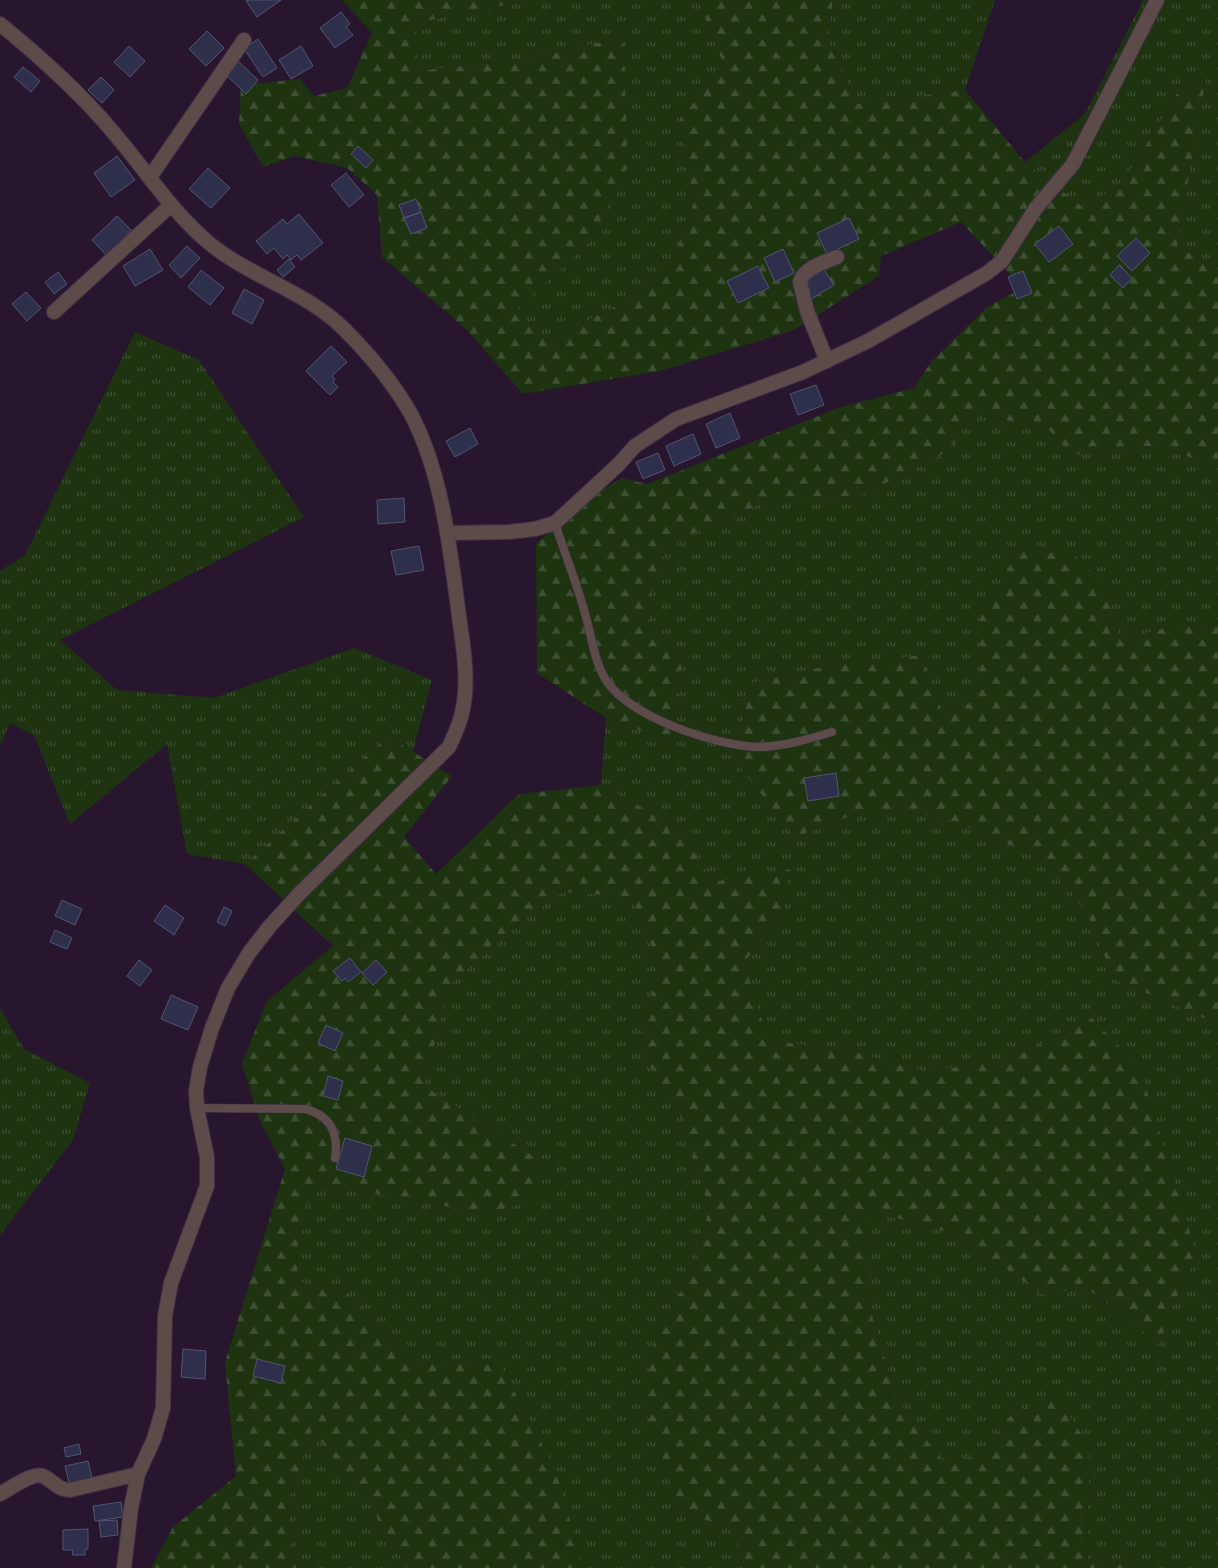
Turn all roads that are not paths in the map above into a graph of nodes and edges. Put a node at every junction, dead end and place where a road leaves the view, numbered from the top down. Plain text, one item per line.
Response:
1 (1157, 0) edge
2 (0, 24) edge
3 (244, 40) dead end
4 (150, 177) junction
5 (171, 205) junction
6 (837, 257) dead end
7 (54, 312) dead end
8 (827, 361) junction
9 (554, 523) junction
10 (447, 533) junction
11 (832, 732) dead end
12 (197, 1108) junction
13 (335, 1158) dead end
14 (138, 1474) junction
15 (0, 1494) edge
16 (124, 1568) edge

1 - 8 street
2 - 4 street
3 - 4 street
4 - 5 street
5 - 7 street
5 - 10 street
6 - 8 street
8 - 9 street
9 - 10 street
9 - 11 lane
10 - 12 street
12 - 13 lane
12 - 14 street
14 - 15 street
14 - 16 street

